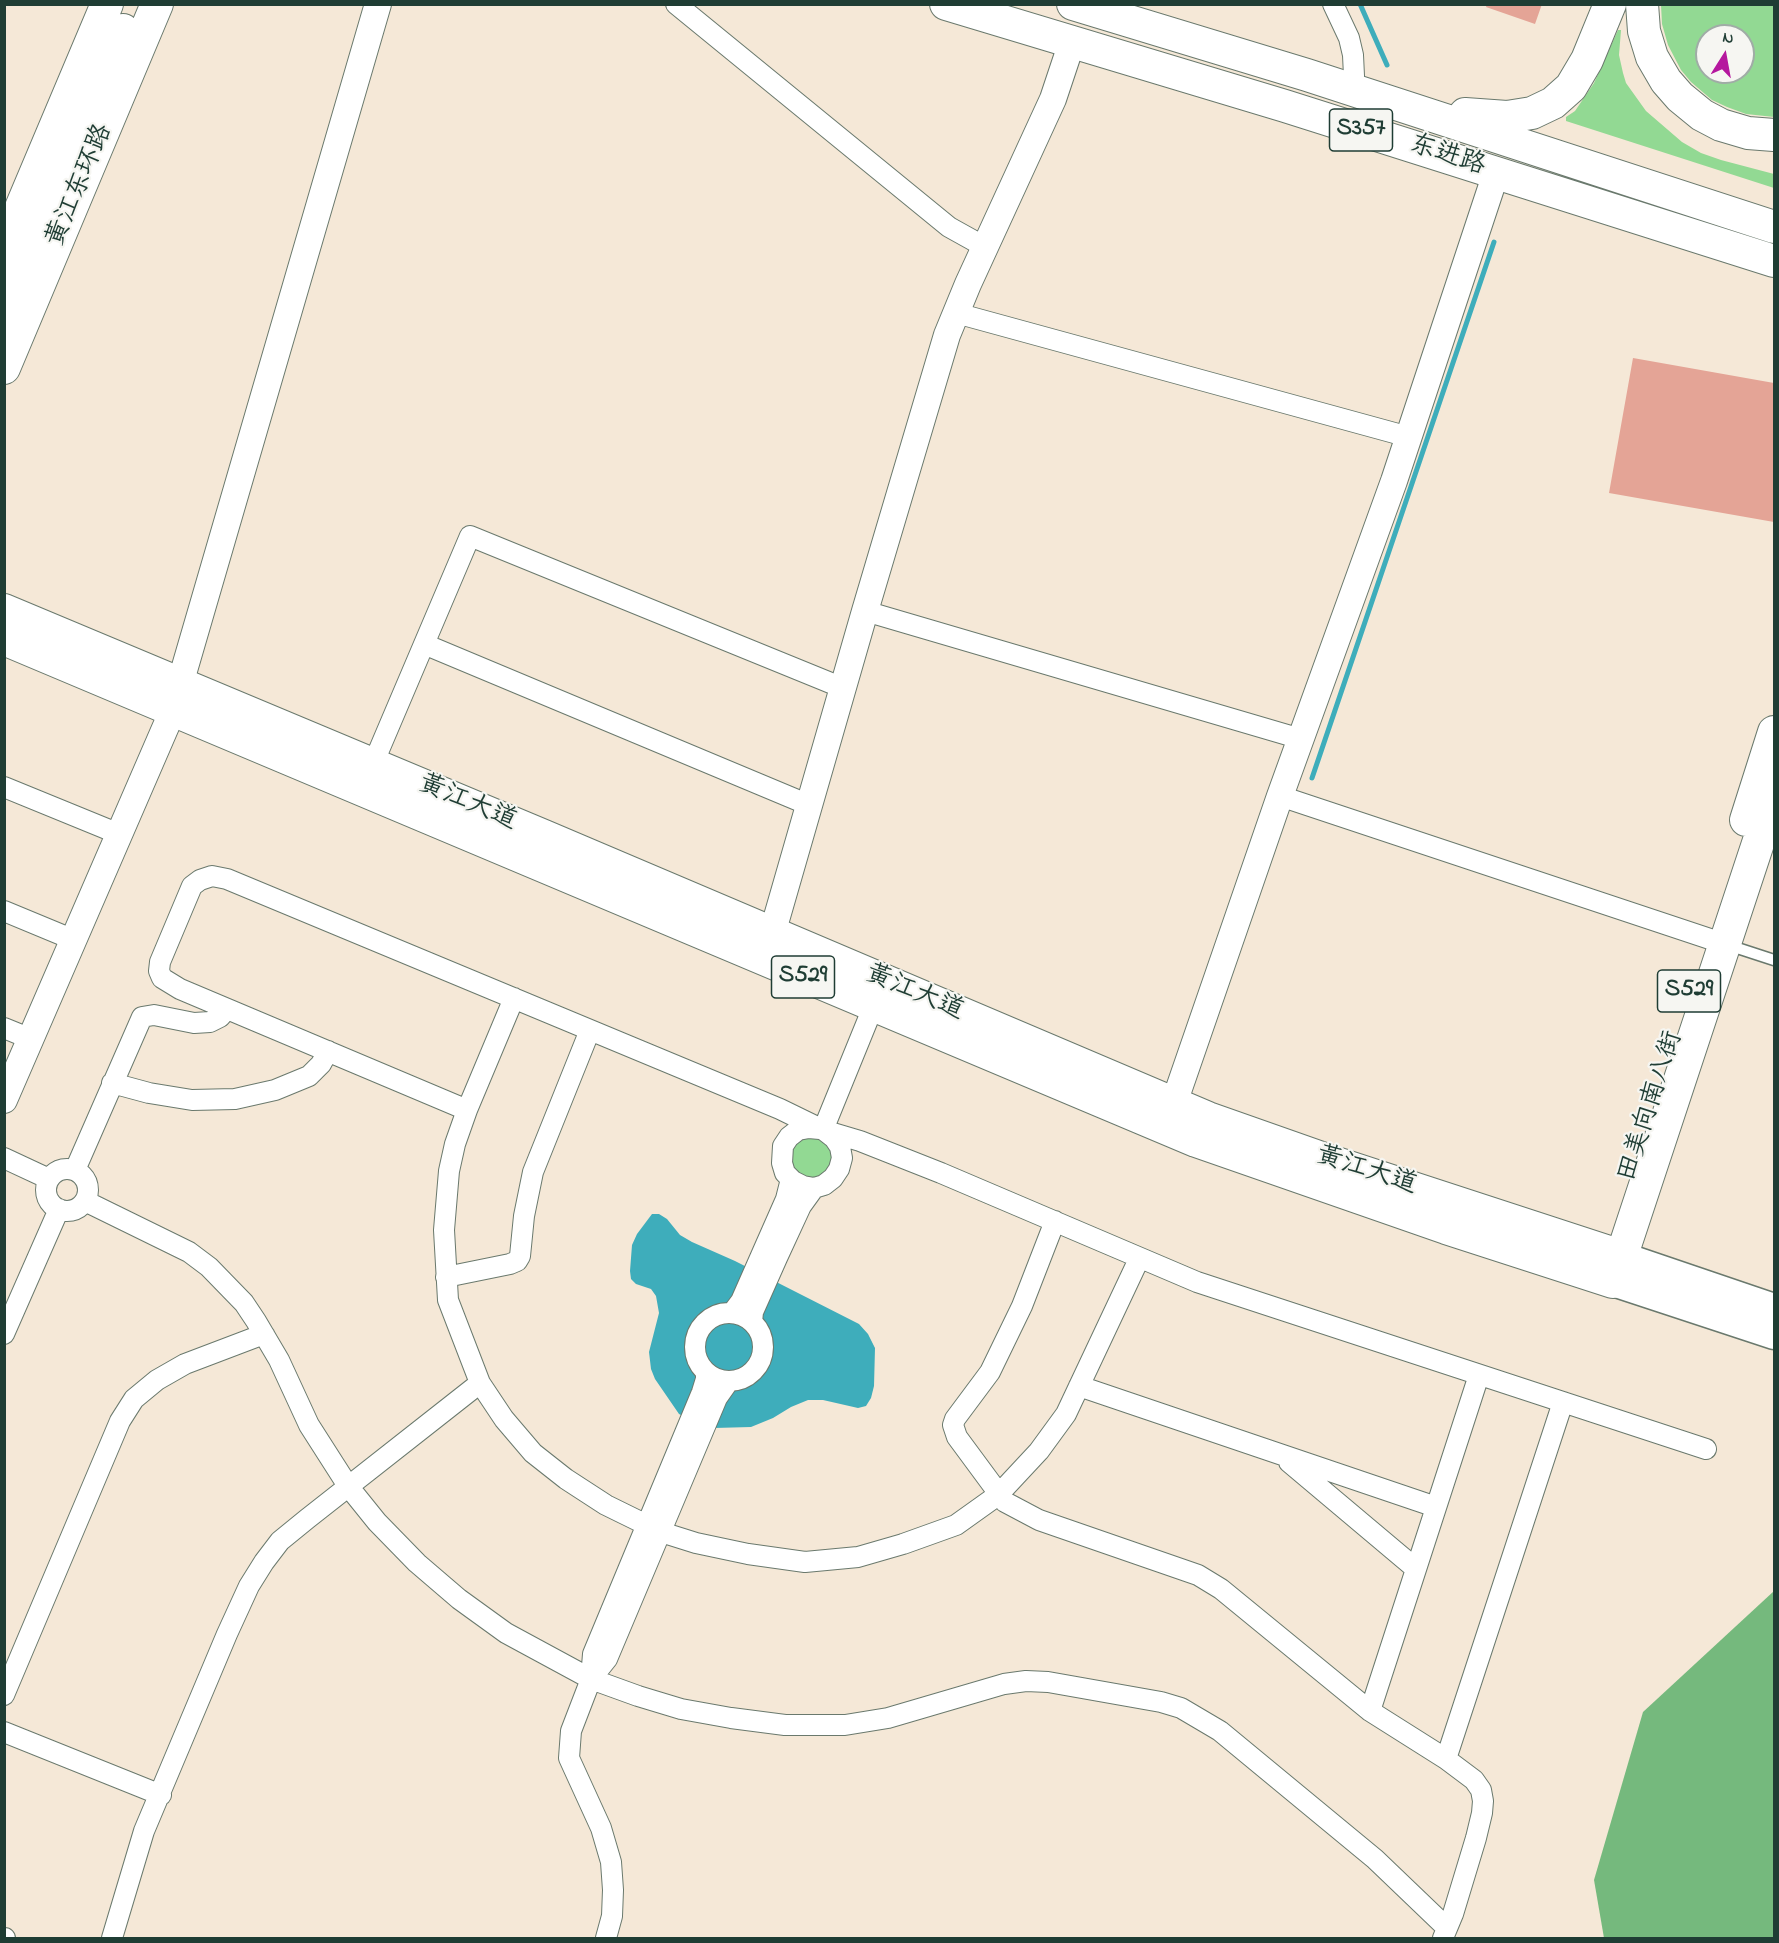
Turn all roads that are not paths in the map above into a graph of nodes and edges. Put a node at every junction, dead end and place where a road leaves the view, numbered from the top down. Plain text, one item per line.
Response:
1 (107, 4) edge
2 (134, 4) edge
3 (157, 4) edge
4 (378, 4) edge
5 (676, 4) edge
6 (946, 4) edge
7 (1073, 4) edge
8 (1105, 4) edge
9 (1333, 4) edge
10 (1610, 4) edge
11 (1642, 4) edge
12 (1175, 35) junction
13 (1071, 42) junction
14 (1365, 94) junction
15 (1766, 137) edge
16 (1497, 172) junction
17 (1774, 227) edge
18 (985, 247) junction
19 (4, 248) edge
20 (1774, 261) edge
21 (4, 308) edge
22 (956, 313) junction
23 (4, 368) edge
24 (1409, 437) junction
25 (4, 610) edge
26 (865, 610) junction
27 (4, 639) edge
28 (424, 644) junction
29 (843, 688) junction
30 (176, 697) junction
31 (1774, 732) edge
32 (1301, 739) junction
33 (373, 764) junction
34 (4, 787) edge
35 (1774, 795) edge
36 (1280, 796) junction
37 (809, 805) junction
38 (119, 834) junction
39 (4, 911) edge
40 (772, 934) junction
41 (74, 940) junction
42 (1716, 941) junction
43 (1774, 960) edge
44 (878, 994) junction
45 (514, 998) junction
46 (227, 1008) junction
47 (4, 1028) edge
48 (590, 1030) junction
49 (31, 1039) junction
50 (328, 1051) junction
51 (112, 1083) junction
52 (4, 1100) edge
53 (1174, 1103) junction
54 (467, 1110) junction
55 (823, 1130) junction
56 (4, 1158) edge
57 (75, 1170) junction
58 (49, 1179) junction
59 (791, 1179) junction
60 (814, 1188) junction
61 (84, 1201) junction
62 (59, 1209) junction
63 (1055, 1221) junction
64 (770, 1254) junction
65 (1140, 1259) junction
66 (1609, 1267) junction
67 (446, 1277) junction
68 (1774, 1308) edge
69 (732, 1313) junction
70 (752, 1322) junction
71 (4, 1334) edge
72 (264, 1334) junction
73 (1774, 1335) edge
74 (706, 1372) junction
75 (1479, 1375) junction
76 (729, 1381) junction
77 (480, 1383) junction
78 (1079, 1386) junction
79 (1563, 1402) junction
80 (697, 1425) junction
81 (1706, 1449) dead end
82 (1281, 1454) junction
83 (348, 1486) junction
84 (998, 1495) junction
85 (1436, 1507) junction
86 (654, 1529) junction
87 (1415, 1568) junction
88 (591, 1679) junction
89 (4, 1695) edge
90 (1370, 1711) junction
91 (4, 1732) edge
92 (1446, 1759) junction
93 (161, 1795) junction
94 (1445, 1933) edge
95 (112, 1938) edge
96 (606, 1938) edge

1 - 19 main road, 黄江东环路
2 - 21 main road
3 - 23 main road, 黄江东环路
4 - 30 street
5 - 18 street
6 - 13 main road, 东进路 / S357
7 - 12 main road, 东进路 / S357
8 - 12 main road
9 - 14 street
10 - 14 main road
11 - 15 main road
12 - 14 main road, 东进路 / S357
13 - 16 main road, 东进路 / S357
13 - 18 street
14 - 17 main road, 东进路 / S357
16 - 20 main road, 东进路 / S357
16 - 24 street
18 - 22 street
22 - 24 street
22 - 26 street
24 - 32 street
25 - 30 main road, 黄江大道 / S529
26 - 29 street
26 - 32 street
27 - 30 main road, 黄江大道 / S529
28 - 29 street
28 - 33 street
28 - 37 street
29 - 37 street
30 - 33 main road, 黄江大道 / S529
30 - 38 street
30 - 44 main road, 黄江大道 / S529
31 - 42 main road, 田美向南八街 / S529
32 - 36 street
33 - 40 main road, 黄江大道 / S529
34 - 38 street
35 - 42 main road, 田美向南八街 / S529
36 - 42 street
36 - 53 street
37 - 40 street
38 - 41 street
39 - 41 street
40 - 44 main road, 黄江大道 / S529
41 - 49 street
42 - 43 lane
42 - 66 main road, 田美向南八街 / S529
44 - 53 main road, 黄江大道 / S529
44 - 55 street
44 - 66 main road, 黄江大道 / S529
45 - 46 street
45 - 48 street
45 - 54 street
46 - 50 street
46 - 51 street
47 - 49 street
48 - 55 street
48 - 67 street
49 - 52 street
50 - 51 street
50 - 54 street
51 - 57 street
53 - 66 main road, 黄江大道 / S529
54 - 67 street
55 - 59 street
55 - 60 street
55 - 63 street
56 - 58 street
57 - 58 street
57 - 61 street
58 - 62 street
59 - 60 street
59 - 64 street
60 - 64 street
61 - 62 street
61 - 72 street
62 - 71 street
63 - 65 street
63 - 84 street
64 - 69 street
64 - 70 street
65 - 75 street
65 - 78 street
66 - 68 main road, 黄江大道
66 - 73 main road, 黄江大道
67 - 77 street
69 - 70 street
69 - 74 street
70 - 76 street
72 - 83 street
72 - 89 street
74 - 76 street
74 - 80 street
75 - 79 street
75 - 85 street
76 - 80 street
77 - 83 street
77 - 86 street
78 - 82 street
78 - 84 street
79 - 81 street
79 - 92 street
80 - 86 street
82 - 85 street
82 - 87 street
83 - 88 street
83 - 93 street
84 - 86 street
84 - 90 street
85 - 87 street
86 - 88 street
87 - 90 street
88 - 94 street
88 - 96 street
90 - 92 street
91 - 93 street
92 - 94 street
93 - 95 street

